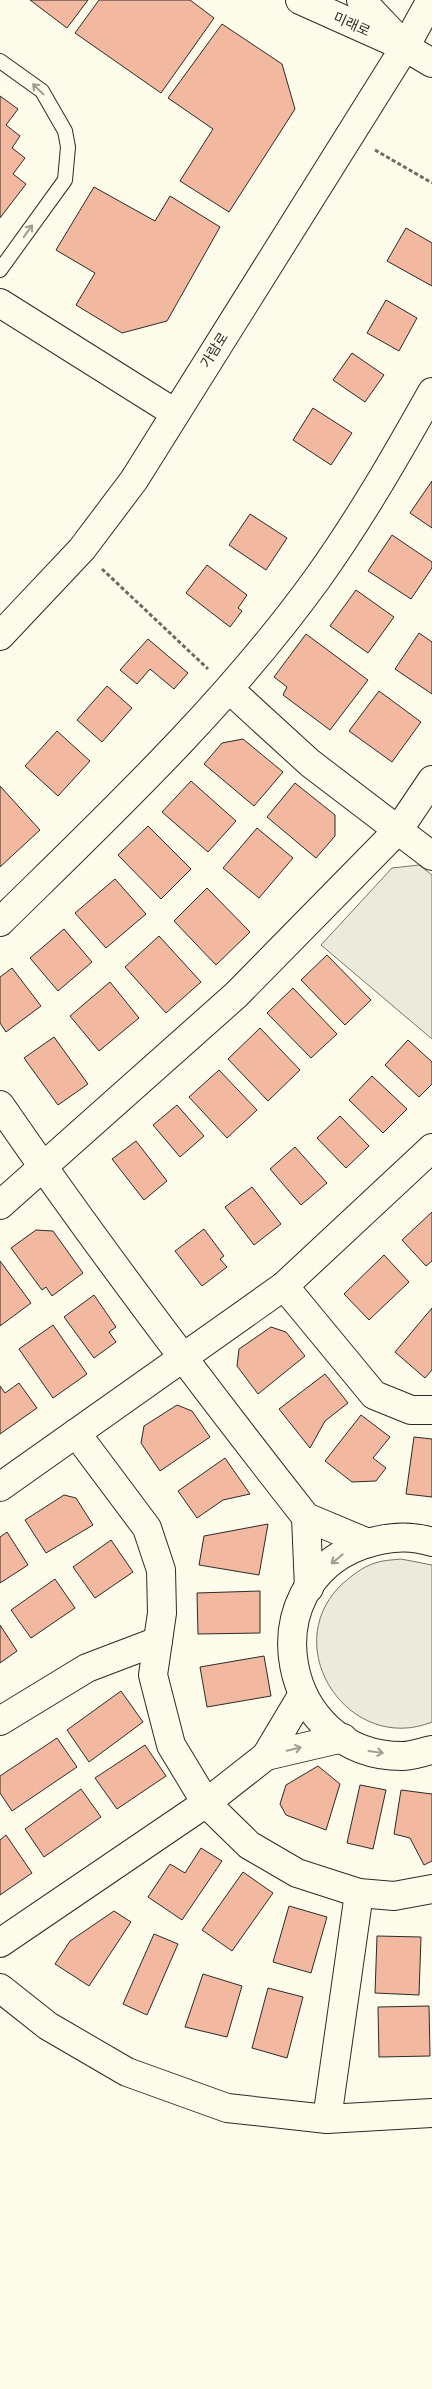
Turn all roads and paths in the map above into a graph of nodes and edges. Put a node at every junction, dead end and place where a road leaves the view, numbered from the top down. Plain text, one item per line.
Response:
1 (300, 0) edge
2 (361, 0) edge
3 (431, 0) edge
4 (405, 47) junction
5 (0, 61) edge
6 (432, 63) edge
7 (348, 135) junction
8 (432, 183) edge
9 (0, 270) edge
10 (0, 303) edge
11 (432, 392) edge
12 (175, 413) junction
13 (82, 549) junction
14 (0, 636) edge
15 (229, 689) junction
16 (432, 780) edge
17 (399, 829) junction
18 (432, 856) edge
19 (0, 922) edge
20 (0, 1106) edge
21 (432, 1148) edge
22 (43, 1168) junction
23 (0, 1205) edge
24 (284, 1286) junction
25 (181, 1358) junction
26 (432, 1410) edge
27 (76, 1433) junction
28 (0, 1487) edge
29 (306, 1517) junction
30 (432, 1542) edge
31 (368, 1543) junction
32 (309, 1588) junction
33 (158, 1641) junction
34 (303, 1694) junction
35 (0, 1721) edge
36 (343, 1738) junction
37 (432, 1750) edge
38 (266, 1756) junction
39 (206, 1803) junction
40 (432, 1890) edge
41 (359, 1893) junction
42 (0, 1944) edge
43 (0, 1988) edge
44 (432, 2113) edge
45 (327, 2119) junction

1 - 4 street, 미래로
2 - 4 street, 미래로
3 - 4 street, 가람로
4 - 6 street, 미래로
4 - 7 street, 가람로
9 -> 5 lane
7 - 8 path
7 - 12 street, 가람로
10 - 12 street
11 - 15 street
12 - 13 street, 가람로
13 - 14 street, 가람로
13 - 15 path
15 - 17 street
15 - 19 street
16 - 17 street
17 - 18 street
17 - 22 street
20 - 22 street
21 - 24 street
22 - 23 street
22 - 25 street
24 - 25 street
24 - 26 street
25 - 27 street
25 - 29 street
27 - 28 street
27 - 33 street
29 - 31 street
29 - 32 street
30 - 31 street
31 -> 32 street
32 - 34 street
33 - 35 street
33 - 39 street
34 - 36 street
34 - 38 street
36 -> 37 street
38 -> 36 street
38 - 39 street
39 - 41 street
39 - 42 street
40 - 41 street
41 - 45 street
43 - 45 street
44 - 45 street

